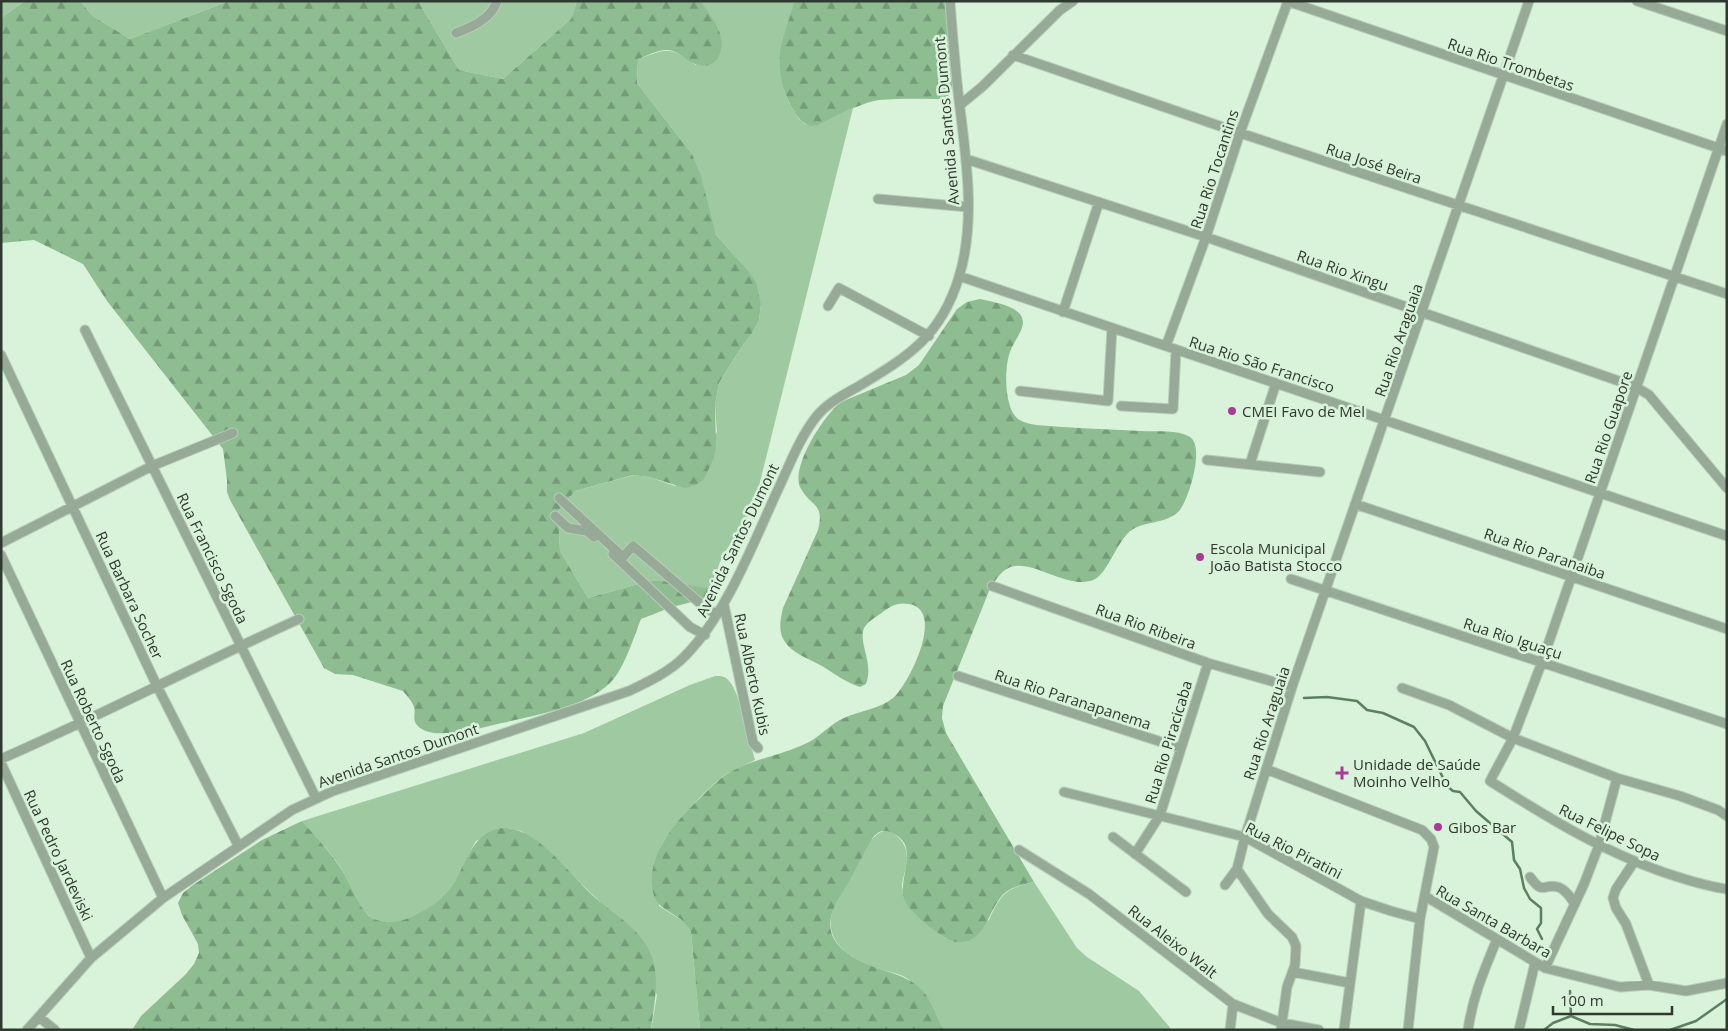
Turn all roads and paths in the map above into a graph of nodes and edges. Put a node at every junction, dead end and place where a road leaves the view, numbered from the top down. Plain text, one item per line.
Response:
1 (497, 1) edge
2 (950, 1) edge
3 (1072, 1) edge
4 (1288, 1) edge
5 (1529, 1) edge
6 (1637, 1) edge
7 (1727, 31) edge
8 (456, 33) dead end
9 (1013, 55) junction
10 (1503, 76) junction
11 (960, 105) junction
12 (1727, 124) edge
13 (1240, 134) junction
14 (1723, 149) edge
15 (966, 159) junction
16 (878, 199) dead end
17 (1099, 202) junction
18 (1459, 206) junction
19 (968, 207) junction
20 (1206, 237) junction
21 (959, 276) junction
22 (1674, 276) junction
23 (1727, 294) edge
24 (828, 306) dead end
25 (1062, 312) junction
26 (1422, 312) junction
27 (1112, 328) junction
28 (85, 330) dead end
29 (929, 336) junction
30 (1166, 346) junction
31 (1176, 350) junction
32 (1, 355) edge
33 (1276, 383) junction
34 (1636, 388) junction
35 (1020, 391) dead end
36 (1121, 406) dead end
37 (1384, 419) junction
38 (233, 434) dead end
39 (1207, 460) dead end
40 (1250, 464) junction
41 (152, 466) junction
42 (1320, 472) dead end
43 (1727, 488) edge
44 (1600, 492) junction
45 (559, 498) dead end
46 (1355, 504) junction
47 (72, 505) junction
48 (555, 516) dead end
49 (1727, 536) edge
50 (1, 543) edge
51 (1, 555) edge
52 (1571, 577) junction
53 (1291, 578) dead end
54 (992, 586) dead end
55 (1325, 590) junction
56 (724, 605) junction
57 (717, 615) junction
58 (299, 619) dead end
59 (1727, 629) edge
60 (705, 635) junction
61 (240, 646) junction
62 (1542, 662) junction
63 (1208, 663) junction
64 (958, 676) dead end
65 (158, 686) junction
66 (1292, 687) junction
67 (1402, 688) dead end
68 (80, 724) junction
69 (1727, 724) edge
70 (1513, 738) junction
71 (758, 748) dead end
72 (1180, 748) junction
73 (1, 758) edge
74 (1, 763) edge
75 (1266, 769) junction
76 (1617, 778) junction
77 (1490, 781) joint
78 (1064, 792) dead end
79 (316, 798) junction
80 (1160, 814) junction
81 (1727, 816) edge
82 (1113, 837) dead end
83 (1245, 837) junction
84 (238, 845) junction
85 (1599, 845) junction
86 (1020, 850) dead end
87 (1135, 854) junction
88 (1634, 862) junction
89 (1237, 869) junction
90 (1530, 877) dead end
91 (1225, 885) dead end
92 (1727, 889) edge
93 (1186, 892) dead end
94 (1425, 896) junction
95 (163, 898) junction
96 (1361, 901) junction
97 (1575, 904) junction
98 (1420, 919) junction
99 (1498, 939) junction
100 (91, 958) junction
101 (1535, 963) junction
102 (1545, 968) junction
103 (1293, 972) junction
104 (1350, 983) junction
105 (1727, 983) edge
106 (1649, 985) junction
107 (1233, 1004) junction
108 (38, 1017) junction
109 (1282, 1026) edge
110 (27, 1030) edge
111 (55, 1030) edge
112 (1230, 1030) edge
113 (1319, 1030) edge
114 (1344, 1030) edge
115 (1408, 1030) edge
116 (1468, 1030) edge
117 (1519, 1030) edge

1 - 8 street
2 - 11 street, Avenida Santos Dumont
3 - 9 street
4 - 10 street, Rua Rio Trombetas
4 - 13 street, Rua Rio Tocantins
5 - 10 street, Rua Rio Araguaia
6 - 7 street
9 - 11 street
9 - 13 street, Rua José Beira
10 - 14 street, Rua Rio Trombetas
10 - 18 street, Rua Rio Araguaia
11 - 15 street, Avenida Santos Dumont
12 - 14 street, Rua Rio Guapore
13 - 18 street, Rua José Beira
13 - 20 street, Rua Rio Tocantins
14 - 22 street, Rua Rio Guapore
15 - 17 street, Rua Rio Xingu
15 - 19 street, Avenida Santos Dumont
16 - 19 street
17 - 20 street, Rua Rio Xingu
17 - 25 street
18 - 22 street, Rua José Beira
18 - 26 street, Rua Rio Araguaia
19 - 21 street, Avenida Santos Dumont
20 - 26 street, Rua Rio Xingu
20 - 30 street, Rua Rio Tocantins
21 - 25 street, Rua Rio São Francisco
21 - 29 street, Avenida Santos Dumont
22 - 23 street, Rua José Beira
22 - 34 street, Rua Rio Guapore
24 - 29 street
25 - 27 street, Rua Rio São Francisco
26 - 34 street, Rua Rio Xingu
26 - 37 street, Rua Rio Araguaia
27 - 30 street, Rua Rio São Francisco
27 - 35 street
28 - 41 street, Rua Francisco Sgoda
29 - 56 street, Avenida Santos Dumont
30 - 31 street, Rua Rio São Francisco
31 - 33 street, Rua Rio São Francisco
31 - 36 street
32 - 47 street, Rua Barbara Socher
33 - 37 street, Rua Rio São Francisco
33 - 40 street
34 - 43 street, Rua Rio Xingu
34 - 44 street, Rua Rio Guapore
37 - 44 street, Rua Rio São Francisco
37 - 46 street, Rua Rio Araguaia
38 - 41 street
39 - 40 street
40 - 42 street
41 - 47 street
41 - 61 street, Rua Francisco Sgoda
44 - 49 street, Rua Rio São Francisco
44 - 52 street, Rua Rio Guapore
45 - 57 street
46 - 52 street, Rua Rio Paranaiba
46 - 55 street, Rua Rio Araguaia
47 - 50 street
47 - 65 street, Rua Barbara Socher
48 - 60 street
51 - 68 street, Rua Roberto Sgoda
52 - 59 street, Rua Rio Paranaiba
52 - 62 street, Rua Rio Guapore
53 - 55 street, Rua Rio Iguaçu
54 - 63 street, Rua Rio Ribeira
55 - 62 street, Rua Rio Iguaçu
55 - 66 street, Rua Rio Araguaia
56 - 57 street, Avenida Santos Dumont
56 - 71 street, Rua Alberto Kubis
57 - 60 street, Avenida Santos Dumont
58 - 61 street
60 - 79 street, Avenida Santos Dumont
61 - 65 street
61 - 79 street, Rua Francisco Sgoda
62 - 69 street, Rua Rio Iguaçu
62 - 70 street, Rua Rio Guapore
63 - 66 street, Rua Rio Ribeira
63 - 72 street, Rua Rio Piracicaba
64 - 72 street, Rua Rio Paranapanema
65 - 68 street
65 - 84 street, Rua Barbara Socher
66 - 75 street, Rua Rio Araguaia
67 - 70 street
68 - 73 street
68 - 95 street, Rua Roberto Sgoda
70 - 76 street
70 - 77 street, Rua Rio Guapore
72 - 80 street, Rua Rio Piracicaba
74 - 100 street, Rua Pedro Jardeviski
75 - 83 street, Rua Rio Araguaia
75 - 94 street
76 - 81 street
76 - 85 street
77 - 85 street, Rua Felipe Sopa
78 - 80 street, Rua Rio Piratini
79 - 84 street, Avenida Santos Dumont
80 - 83 street, Rua Rio Piratini
80 - 87 street, Rua Rio Piracicaba
82 - 87 street
83 - 89 street, Rua Rio Araguaia
83 - 96 street, Rua Rio Piratini
84 - 95 street, Avenida Santos Dumont
85 - 88 street, Rua Felipe Sopa
85 - 97 street
86 - 107 street, Rua Aleixo Walt
87 - 93 street
88 - 92 street, Rua Felipe Sopa
88 - 106 street
89 - 91 street, Rua Rio Araguaia
89 - 103 street
90 - 97 street
94 - 98 street
94 - 99 street, Rua Santa Barbara
95 - 100 street, Avenida Santos Dumont
96 - 98 street, Rua Rio Piratini
96 - 104 street
97 - 102 street
98 - 115 street
99 - 101 street, Rua Santa Barbara
99 - 116 street
100 - 108 street, Avenida Santos Dumont
101 - 102 street, Rua Santa Barbara
101 - 117 street
102 - 106 street, Rua Santa Barbara
103 - 104 street
103 - 109 street
104 - 114 street
105 - 106 street, Rua Santa Barbara
107 - 109 street, Rua Aleixo Walt
107 - 112 street
108 - 110 street, Avenida Santos Dumont
108 - 111 street
109 - 113 street, Rua Aleixo Walt

